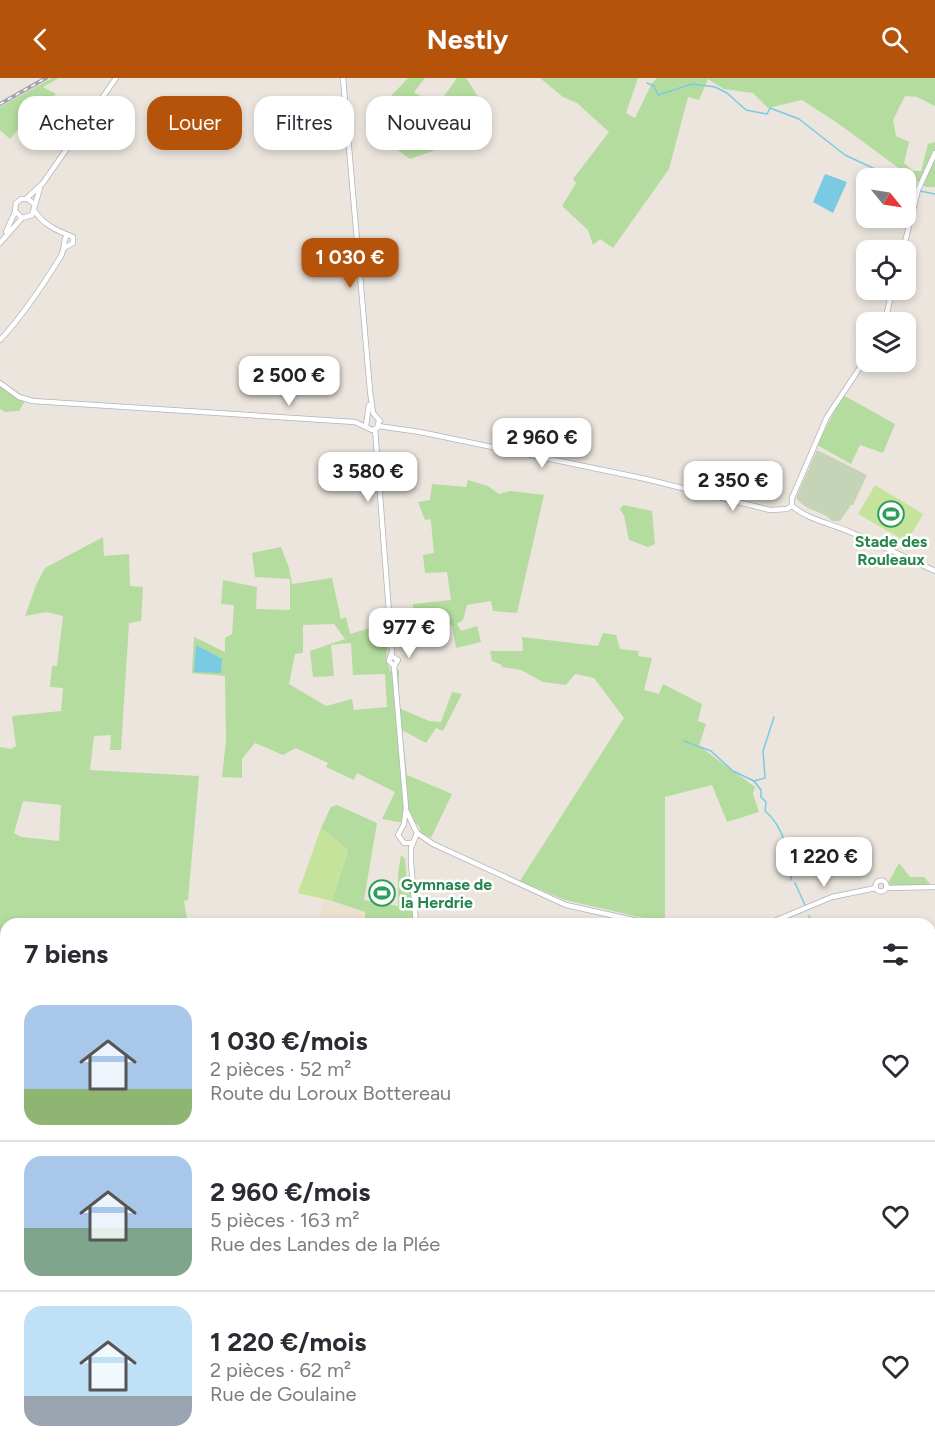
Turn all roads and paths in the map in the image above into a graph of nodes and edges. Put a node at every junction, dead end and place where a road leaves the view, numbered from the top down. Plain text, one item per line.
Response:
1 (116, 78) edge
2 (343, 78) edge
3 (935, 153) edge
4 (43, 183) junction
5 (27, 198) junction
6 (34, 207) junction
7 (15, 211) junction
8 (30, 216) junction
9 (22, 218) junction
10 (45, 222) junction
11 (65, 235) junction
12 (4, 237) junction
13 (906, 240) edge
14 (0, 243) edge
15 (66, 244) junction
16 (0, 340) edge
17 (856, 372) edge
18 (0, 383) edge
19 (369, 391) junction
20 (374, 416) junction
21 (367, 418) junction
22 (355, 423) junction
23 (374, 426) junction
24 (789, 508) junction
25 (935, 571) edge
26 (406, 808) junction
27 (404, 825) junction
28 (411, 825) junction
29 (417, 833) junction
30 (414, 841) junction
31 (404, 843) junction
32 (433, 843) junction
33 (411, 862) junction
34 (935, 887) edge
35 (876, 888) junction
36 (886, 888) junction
37 (416, 918) edge
38 (624, 918) edge
39 (781, 918) edge

1 - 4 street
2 - 19 street
3 - 13 street
4 - 5 street
4 - 6 street
5 - 6 street
5 - 7 street
6 - 8 street
6 - 10 street
7 - 9 street
7 - 12 street
8 - 9 street
8 - 10 street
9 - 12 street
10 - 11 street
11 - 15 street
11 - 15 street
12 - 14 street
15 - 16 street
17 - 24 street
18 - 22 street
19 - 20 street
19 - 21 street
20 - 21 street
20 - 23 street
21 - 22 street
21 - 23 street
22 - 23 street
23 - 24 street
23 - 26 street
24 - 25 street
26 - 27 street
26 - 28 street
27 - 28 street
27 - 31 street
28 - 29 street
29 - 30 street
29 - 32 street
30 - 31 street
30 - 32 street
30 - 33 street
31 - 33 street
32 - 38 street
33 - 37 street
34 - 36 street
35 - 36 street
35 - 36 street
35 - 39 street

